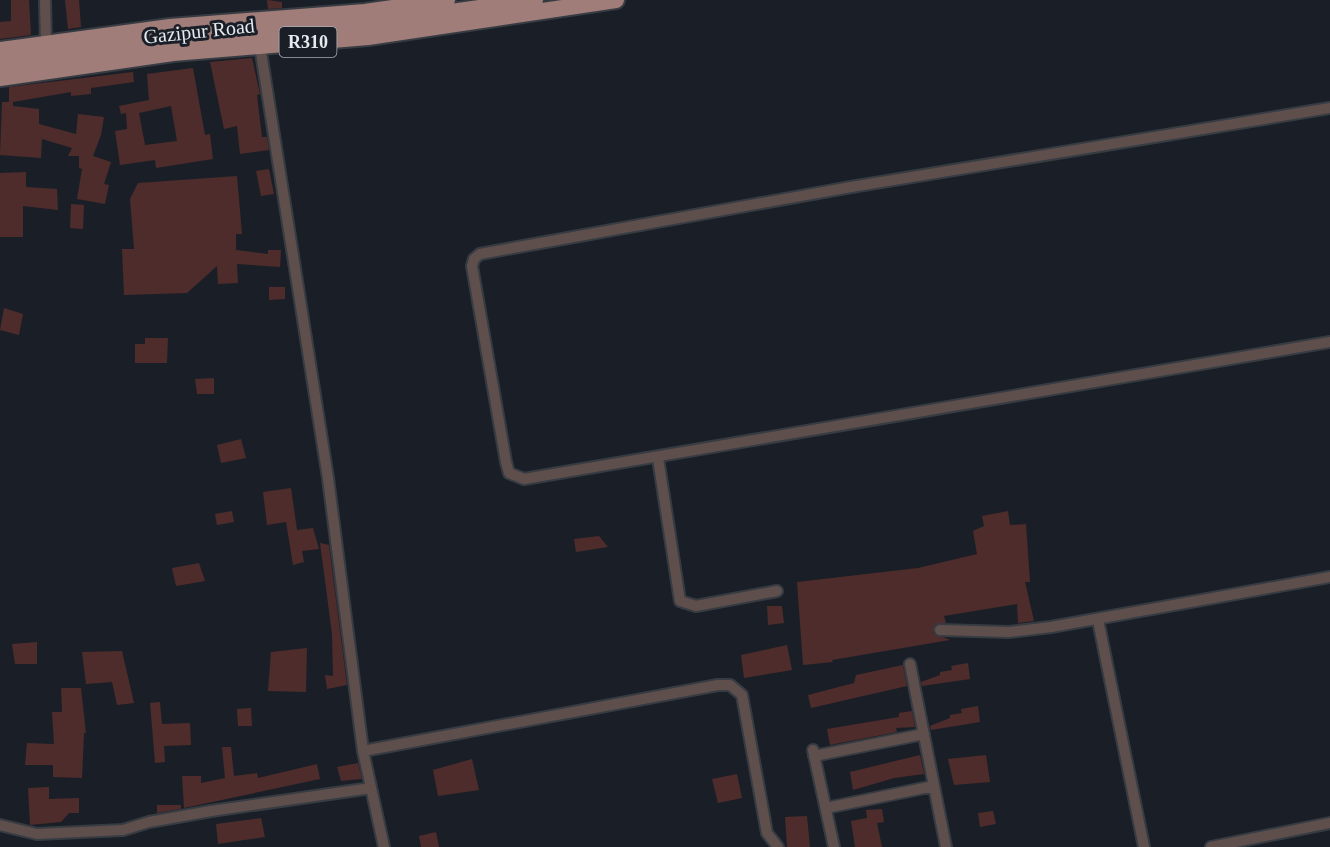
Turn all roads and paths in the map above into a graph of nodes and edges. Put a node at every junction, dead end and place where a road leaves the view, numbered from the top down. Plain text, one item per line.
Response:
1 (45, 0) edge
2 (447, 0) edge
3 (535, 0) edge
4 (616, 0) edge
5 (46, 43) junction
6 (260, 46) junction
7 (0, 50) edge
8 (0, 63) edge
9 (0, 78) edge
10 (1330, 108) edge
11 (1330, 342) edge
12 (658, 458) junction
13 (1330, 577) edge
14 (777, 591) dead end
15 (1098, 620) junction
16 (940, 630) dead end
17 (910, 664) dead end
18 (924, 734) junction
19 (363, 751) junction
20 (934, 786) junction
21 (371, 788) junction
22 (826, 808) junction
23 (1330, 824) edge
24 (0, 825) edge
25 (384, 847) edge
26 (778, 847) edge
27 (834, 847) edge
28 (946, 847) edge
29 (1144, 847) edge
30 (1211, 847) edge

1 - 5 street
2 - 5 main road, Gazipur Road / R310
3 - 8 main road
4 - 6 main road, Gazipur Road / R310
5 - 7 main road, Gazipur Road / R310
6 - 9 main road, Gazipur Road / R310
6 - 19 street
10 - 12 street
11 - 12 street
12 - 14 street
13 - 15 street
15 - 16 street
15 - 29 street
17 - 18 street
18 - 20 street
18 - 22 street
19 - 21 street
19 - 26 street
20 - 22 street
20 - 28 street
21 - 24 street
21 - 25 street
22 - 27 street
23 - 30 street

